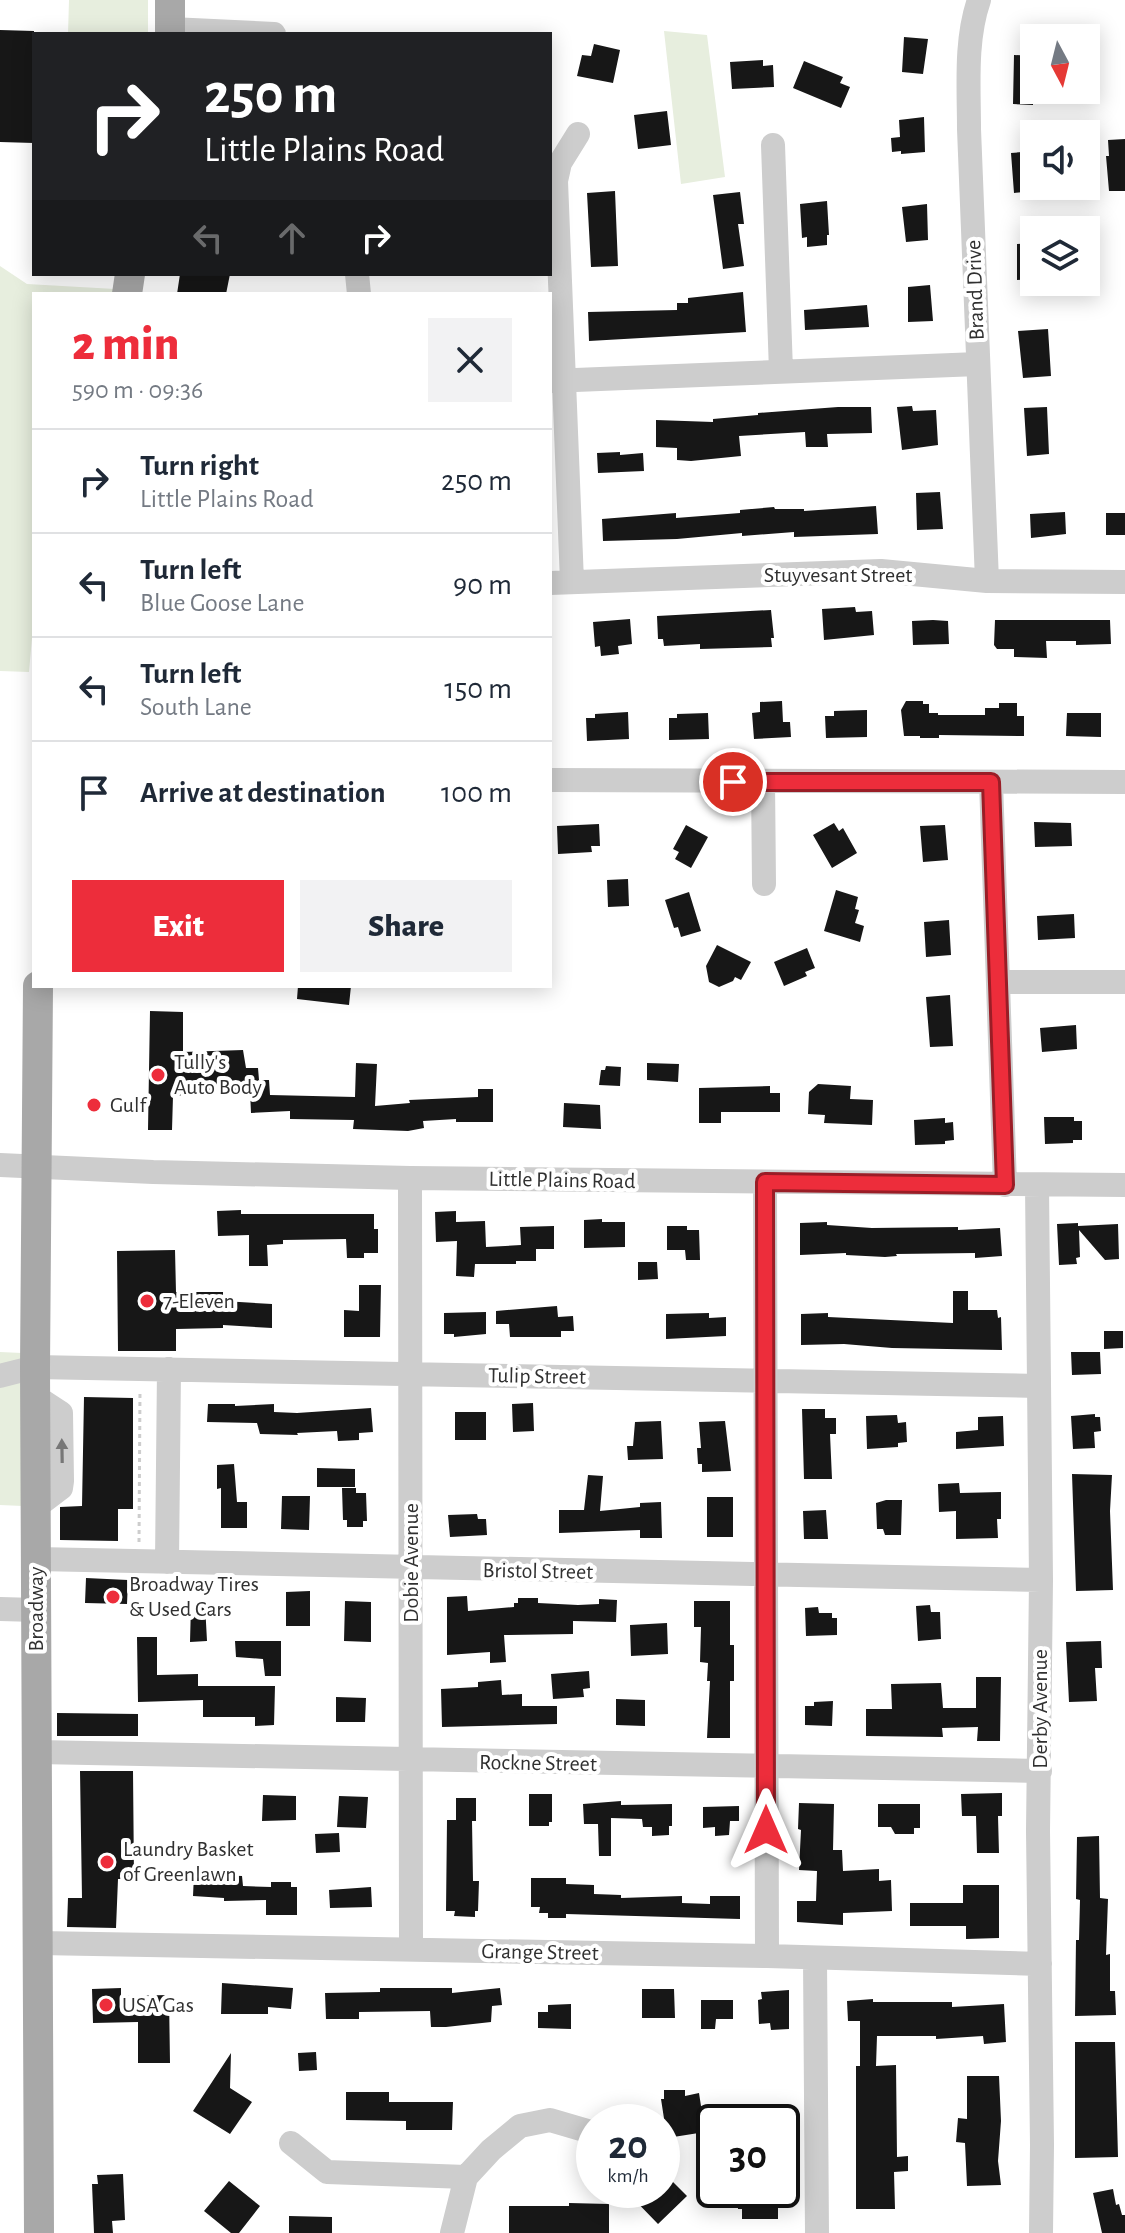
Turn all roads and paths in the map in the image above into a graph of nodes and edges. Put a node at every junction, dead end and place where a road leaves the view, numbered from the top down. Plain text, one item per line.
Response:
1 (979, 0) edge
2 (170, 21) edge
3 (258, 32) edge
4 (578, 134) dead end
5 (773, 145) dead end
6 (978, 364) junction
7 (781, 371) junction
8 (556, 380) edge
9 (987, 581) junction
10 (1125, 582) edge
11 (561, 583) edge
12 (552, 780) edge
13 (763, 782) junction
14 (991, 782) junction
15 (1125, 782) edge
16 (764, 884) dead end
17 (1000, 982) junction
18 (1125, 982) edge
19 (38, 988) edge
20 (0, 1165) edge
21 (37, 1167) junction
22 (410, 1178) junction
23 (765, 1182) junction
24 (1005, 1185) junction
25 (1037, 1185) junction
26 (1125, 1185) edge
27 (169, 1369) junction
28 (410, 1374) junction
29 (0, 1376) edge
30 (35, 1381) junction
31 (766, 1381) junction
32 (140, 1382) dead end
33 (1039, 1386) junction
34 (139, 1546) dead end
35 (36, 1559) junction
36 (167, 1562) junction
37 (411, 1569) junction
38 (766, 1574) junction
39 (1041, 1580) junction
40 (0, 1609) edge
41 (36, 1610) junction
42 (37, 1752) junction
43 (411, 1761) junction
44 (765, 1768) junction
45 (1040, 1771) junction
46 (39, 1943) junction
47 (411, 1949) junction
48 (767, 1956) junction
49 (815, 1959) junction
50 (1040, 1964) junction
51 (576, 2128) edge
52 (291, 2143) dead end
53 (466, 2177) junction
54 (39, 2233) edge
55 (452, 2233) edge
56 (817, 2233) edge
57 (1041, 2233) edge

1 - 6 street, Brand Drive
2 - 3 street
4 - 8 street
5 - 7 street
6 - 7 street
6 - 9 street, Brand Drive
7 - 8 street
8 - 11 street
9 - 10 street, Stuyvesant Street
9 - 11 street, Stuyvesant Street
12 - 13 street
13 - 14 street
13 - 16 street
14 - 15 street
14 - 17 street
17 - 18 street
17 - 24 street
19 - 21 main road, Broadway
20 - 21 street, Little Plains Road
21 - 22 street, Little Plains Road
21 - 30 main road, Broadway
22 - 23 street, Little Plains Road
22 - 28 street, Dobie Avenue
23 - 24 street, Little Plains Road
23 - 31 street
24 - 25 street, Little Plains Road
25 - 26 street, Little Plains Road
25 - 33 street, Derby Avenue
27 - 28 street, Tulip Street
27 - 30 street, Tulip Street
27 - 36 street
28 - 31 street, Tulip Street
28 - 37 street, Dobie Avenue
29 - 30 street, Tulip Street
30 - 35 main road, Broadway
31 - 33 street, Tulip Street
31 - 38 street
32 - 34 path
33 - 39 street, Derby Avenue
35 - 36 street, Bristol Street
35 - 41 main road, Broadway
36 - 37 street, Bristol Street
37 - 38 street, Bristol Street
37 - 43 street, Dobie Avenue
38 - 39 street, Bristol Street
38 - 44 street
39 - 45 street, Derby Avenue
40 - 41 street
41 - 42 main road, Broadway
42 - 43 street, Rockne Street
42 - 46 main road, Broadway
43 - 44 street, Rockne Street
43 - 47 street, Dobie Avenue
44 - 45 street, Rockne Street
44 - 48 street
45 - 50 street, Derby Avenue
46 - 47 street, Grange Street
46 - 54 main road, Broadway
47 - 48 street, Grange Street
48 - 49 street, Grange Street
49 - 50 street, Grange Street
49 - 56 street
50 - 57 street, Derby Avenue
51 - 53 street
52 - 53 street
53 - 55 street

